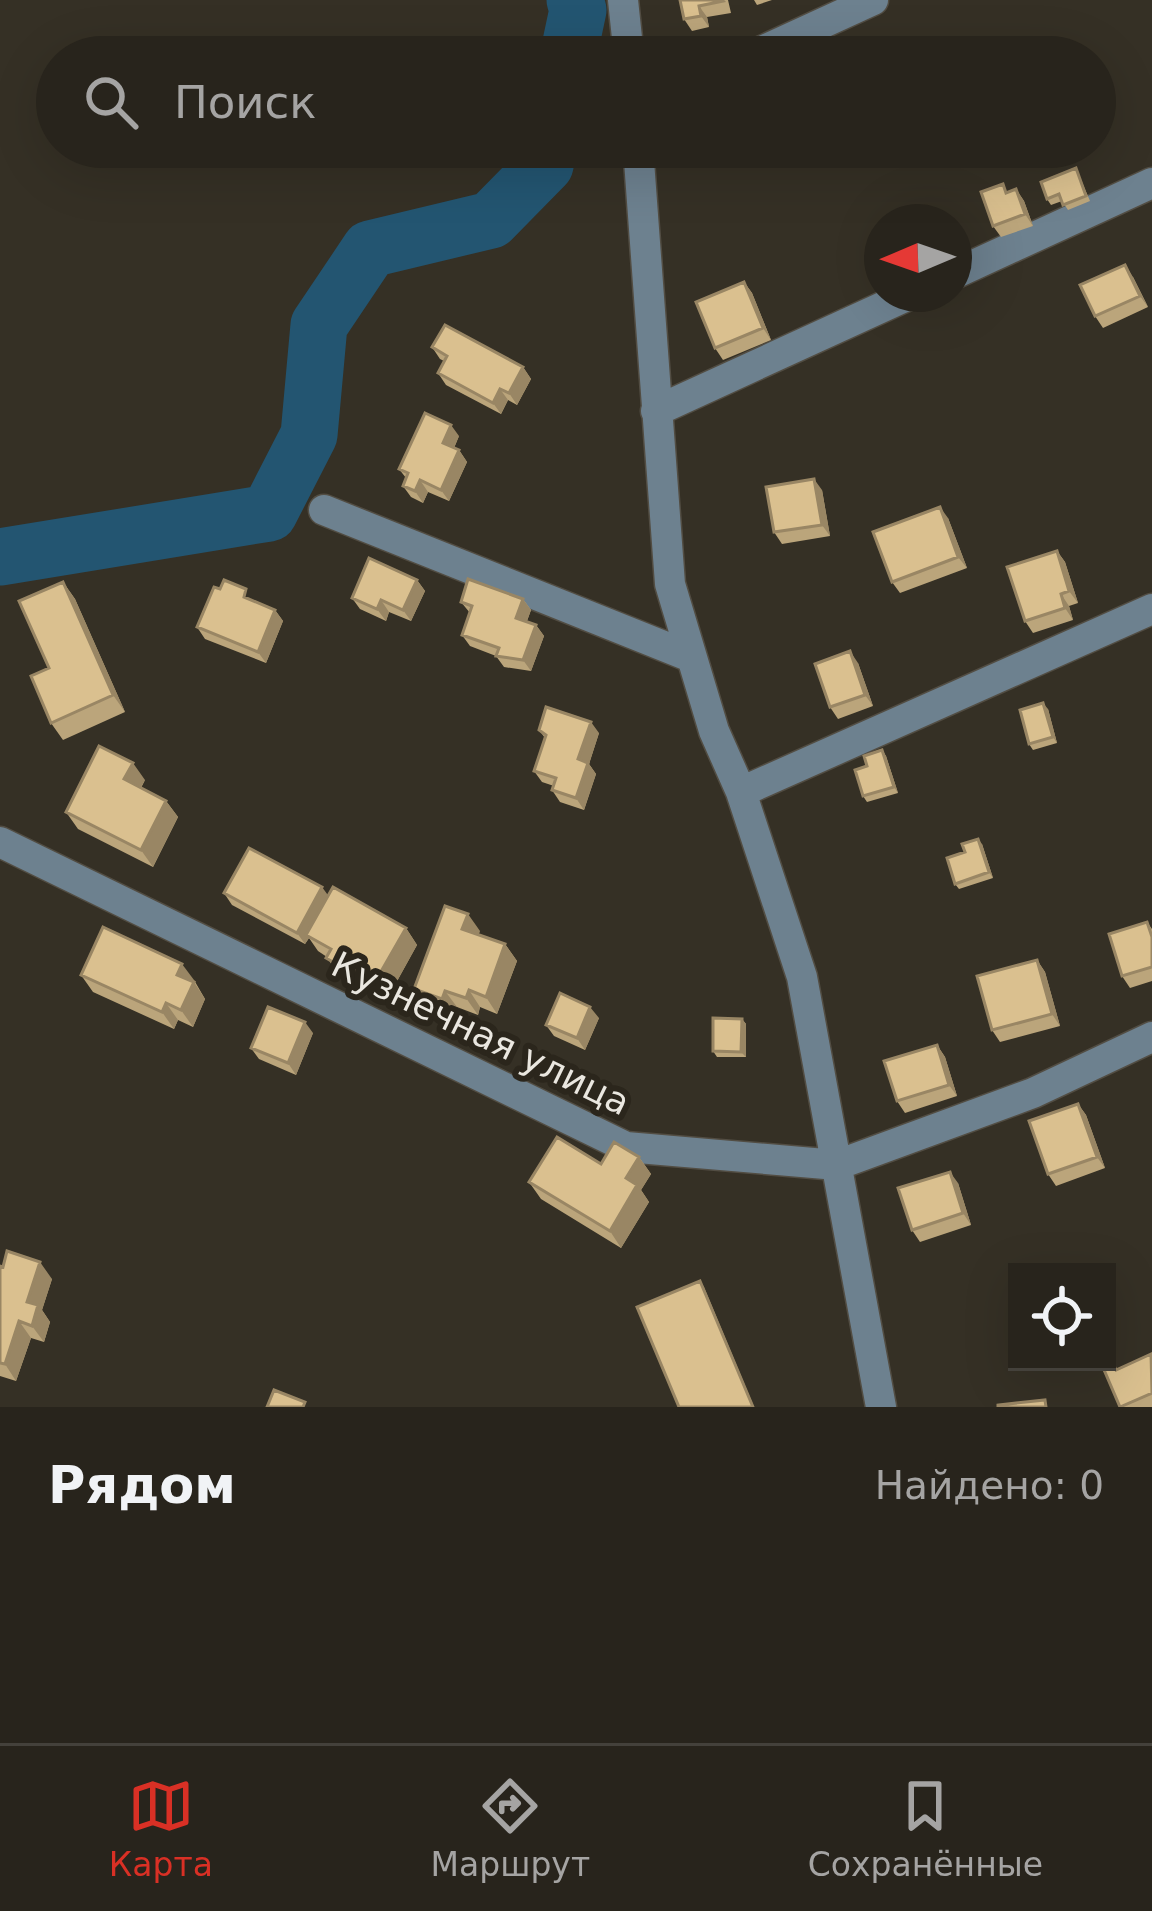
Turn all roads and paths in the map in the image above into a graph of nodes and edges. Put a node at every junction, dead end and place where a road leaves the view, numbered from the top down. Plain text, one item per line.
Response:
1 (622, 0) edge
2 (873, 0) edge
3 (626, 36) edge
4 (795, 36) edge
5 (639, 168) edge
6 (1152, 183) edge
7 (972, 266) edge
8 (872, 312) edge
9 (656, 412) junction
10 (324, 510) dead end
11 (1152, 609) edge
12 (691, 657) junction
13 (741, 792) junction
14 (0, 842) edge
15 (1152, 1036) edge
16 (836, 1166) junction
17 (881, 1407) edge

1 - 3 street
2 - 4 street
5 - 9 street
6 - 7 street
8 - 9 street
9 - 12 street
10 - 12 street
11 - 13 street
12 - 13 street
13 - 16 street
14 - 16 street, Кузнечная улица
15 - 16 street, Кузнечная улица
16 - 17 street

